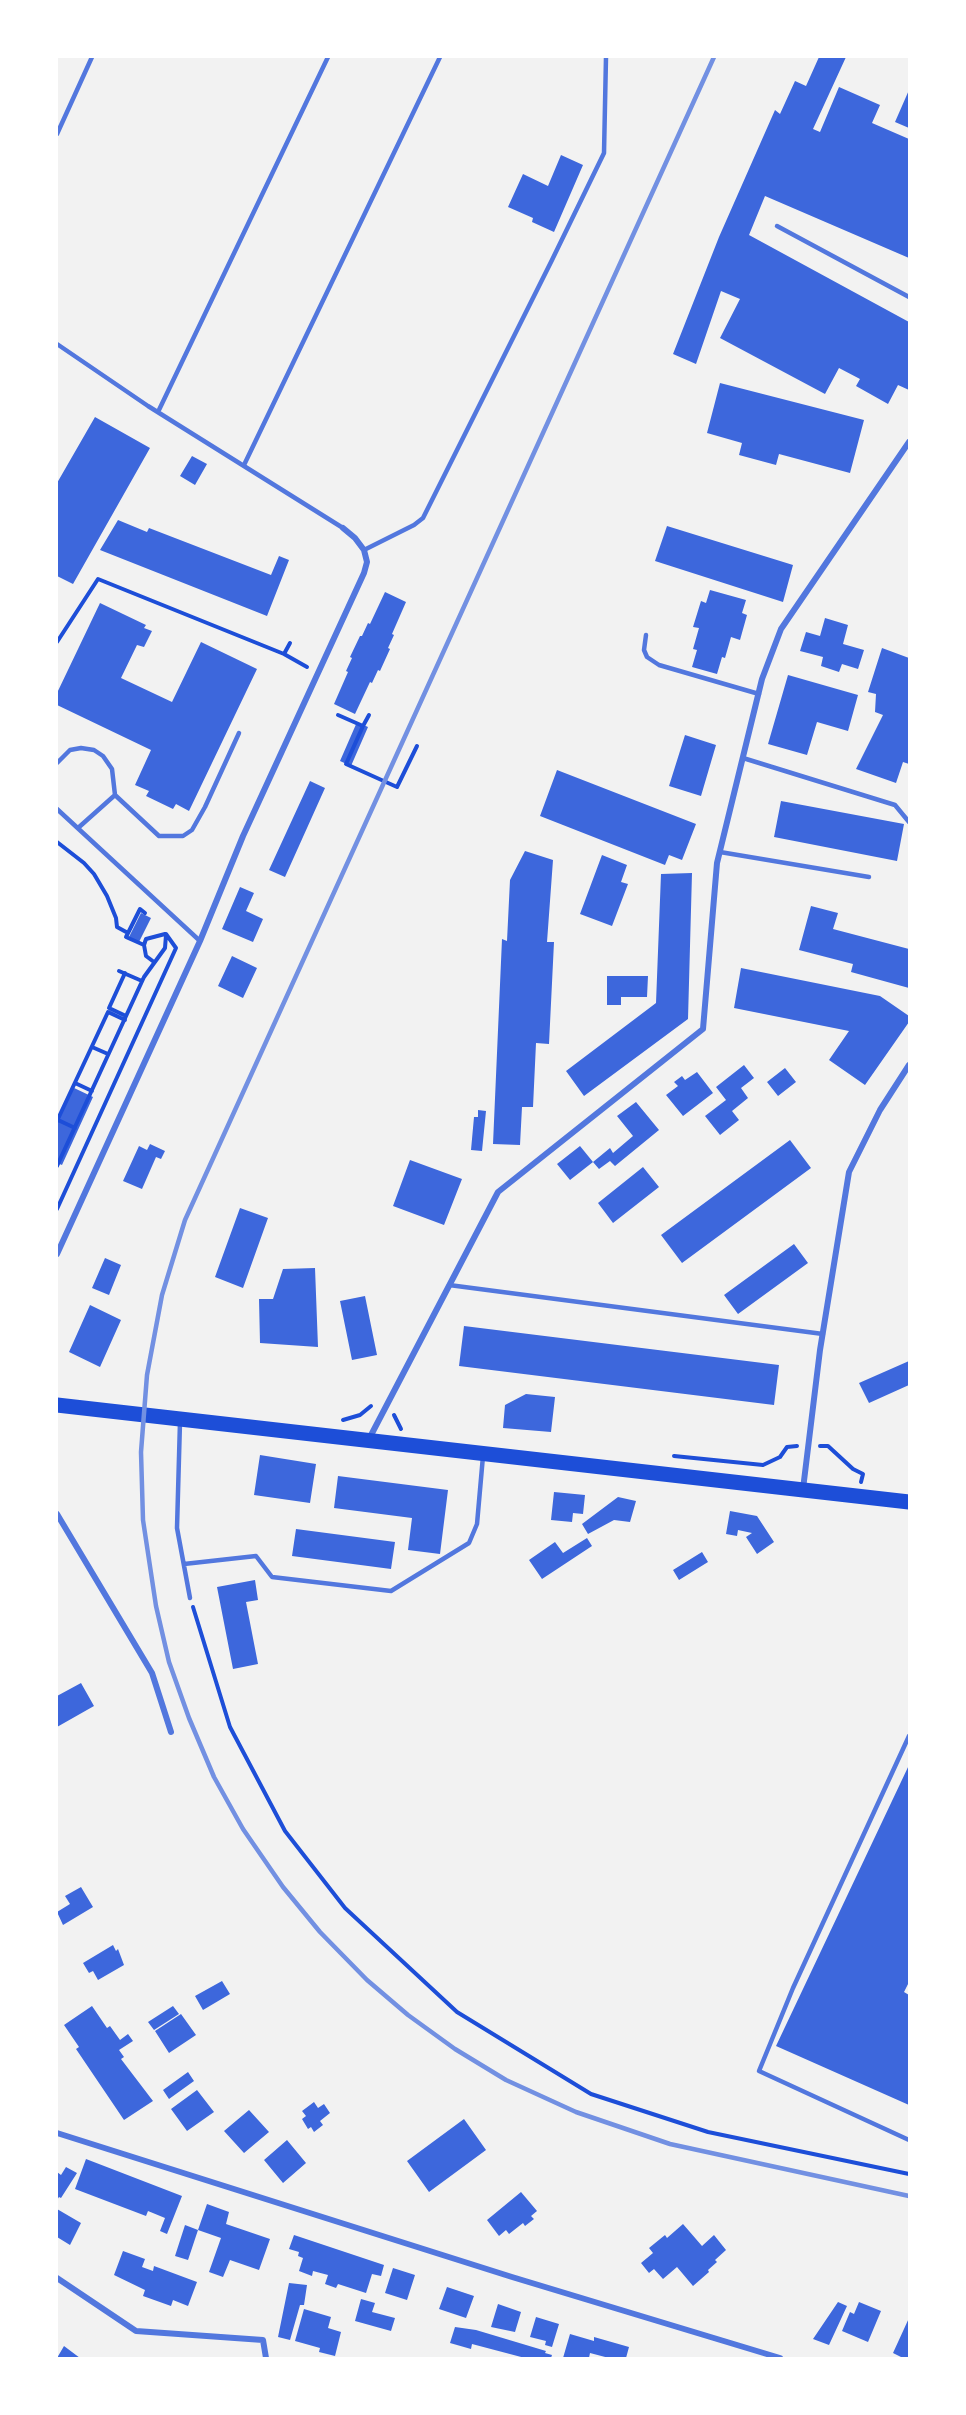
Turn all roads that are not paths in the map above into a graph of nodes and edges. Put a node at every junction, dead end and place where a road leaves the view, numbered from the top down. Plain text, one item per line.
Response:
1 (92, 57) edge
2 (328, 57) edge
3 (440, 57) edge
4 (606, 57) edge
5 (57, 134) edge
6 (777, 226) dead end
7 (909, 297) edge
8 (57, 344) edge
9 (158, 412) junction
10 (909, 442) edge
11 (244, 465) junction
12 (343, 528) joint
13 (364, 550) junction
14 (646, 635) dead end
15 (759, 694) junction
16 (239, 733) dead end
17 (743, 758) junction
18 (57, 763) edge
19 (115, 795) junction
20 (57, 809) edge
21 (909, 822) edge
22 (78, 828) junction
23 (720, 852) junction
24 (869, 877) dead end
25 (200, 942) junction
26 (909, 1065) edge
27 (57, 1254) edge
28 (449, 1285) junction
29 (823, 1334) junction
30 (57, 1405) edge
31 (180, 1419) junction
32 (369, 1440) junction
33 (483, 1453) junction
34 (803, 1490) junction
35 (909, 1502) edge
36 (57, 1514) edge
37 (183, 1564) junction
38 (190, 1598) road end
39 (171, 1732) dead end
40 (909, 1736) edge
41 (57, 2133) edge
42 (909, 2140) edge
43 (57, 2278) edge
44 (266, 2358) edge
45 (780, 2358) edge

1 - 5 lane
2 - 9 lane
3 - 11 lane
4 - 13 lane
6 - 7 lane
8 - 9 lane
9 - 11 lane
10 - 15 street
11 - 12 lane
12 - 13 street
13 - 25 street
14 - 15 lane
15 - 17 street
16 - 19 lane
17 - 21 lane
17 - 23 street
18 - 19 lane
19 - 22 lane
20 - 22 lane
22 - 25 lane
23 - 24 lane
23 - 28 street
25 - 27 street
26 - 29 street
28 - 29 lane
28 - 32 street
29 - 34 street
30 - 31 main road
31 - 32 main road
31 - 37 lane
32 - 33 main road
33 - 34 main road
33 - 37 lane
34 - 35 main road
36 - 39 street
37 - 38 lane
40 - 42 lane
41 - 45 street
43 - 44 street

